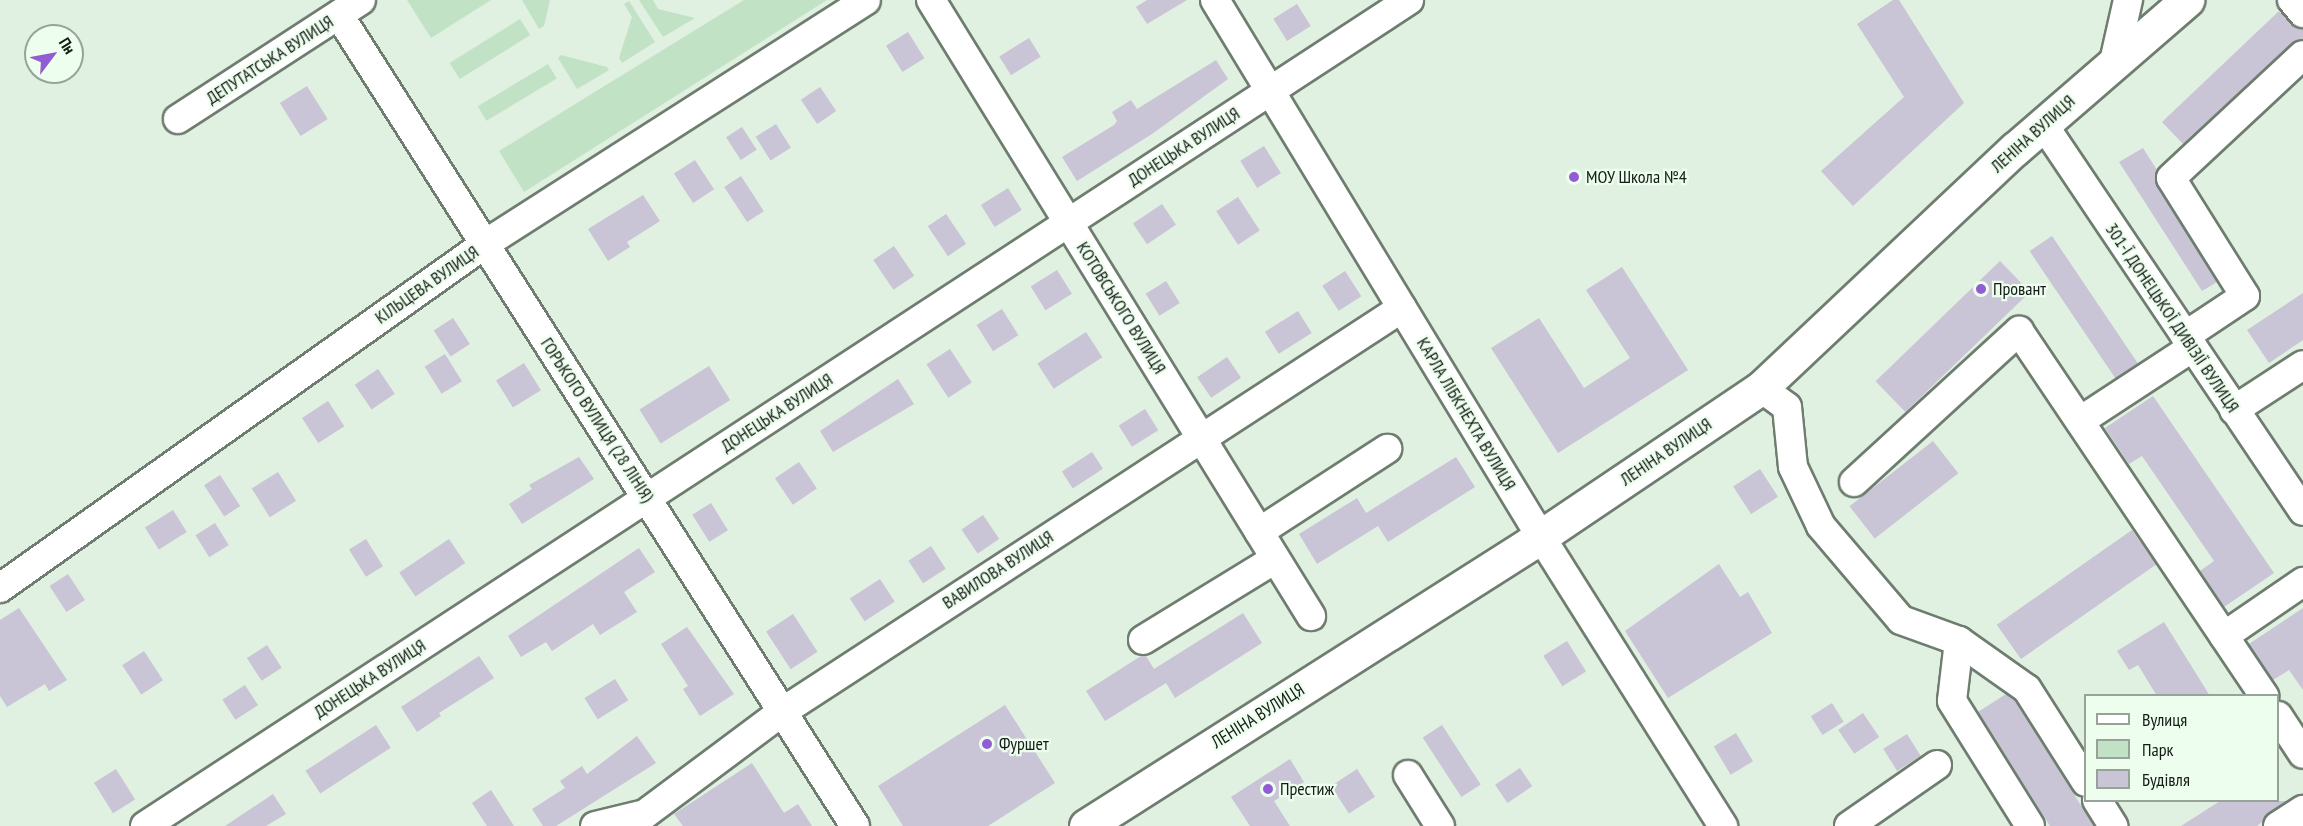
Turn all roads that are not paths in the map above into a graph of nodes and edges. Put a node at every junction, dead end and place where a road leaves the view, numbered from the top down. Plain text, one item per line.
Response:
1 (866, 0) edge
2 (931, 0) edge
3 (1215, 0) edge
4 (1409, 0) edge
5 (2128, 0) edge
6 (2187, 0) edge
7 (2292, 0) edge
8 (350, 8) edge
9 (2303, 13) edge
10 (2303, 55) edge
11 (2115, 62) junction
12 (1270, 91) junction
13 (178, 119) dead end
14 (2043, 124) junction
15 (1068, 223) junction
16 (485, 244) junction
17 (1402, 308) junction
18 (2189, 342) junction
19 (2303, 365) edge
20 (1761, 388) junction
21 (2234, 410) junction
22 (2080, 421) junction
23 (1200, 437) junction
24 (1387, 449) dead end
25 (1854, 482) dead end
26 (647, 498) junction
27 (2303, 511) edge
28 (1258, 532) junction
29 (1541, 537) junction
30 (1275, 559) junction
31 (2303, 582) edge
32 (0, 588) edge
33 (1311, 616) dead end
34 (2224, 636) junction
35 (1143, 640) dead end
36 (1959, 641) junction
37 (2263, 694) edge
38 (782, 712) junction
39 (2279, 719) edge
40 (2303, 754) edge
41 (1937, 765) dead end
42 (1408, 775) dead end
43 (2084, 780) edge
44 (2098, 802) edge
45 (2303, 810) edge
46 (145, 826) edge
47 (595, 826) edge
48 (855, 826) edge
49 (1086, 826) edge
50 (1440, 826) edge
51 (1723, 826) edge
52 (1849, 826) edge
53 (2030, 826) edge
54 (2113, 826) edge
55 (2278, 826) edge

1 - 16 street, КІЛЬЦЕВА ВУЛИЦЯ
2 - 15 street, КОТОВСЬКОГО ВУЛИЦЯ
3 - 12 street, КАРЛА ЛІБКНЕХТА ВУЛИЦЯ
4 - 12 street, ДОНЕЦЬКА ВУЛИЦЯ
5 - 11 street
6 - 11 main road, ЛЕНІНА ВУЛИЦЯ
7 - 9 street
8 - 13 street, ДЕПУТАТСЬКА ВУЛИЦЯ
8 - 16 street, ГОРЬКОГО ВУЛИЦЯ (28 ЛIНIЯ)
10 - 18 street
11 - 14 main road, ЛЕНІНА ВУЛИЦЯ
12 - 15 street, ДОНЕЦЬКА ВУЛИЦЯ
12 - 17 street, КАРЛА ЛІБКНЕХТА ВУЛИЦЯ
14 - 18 street, 301-Ї ДОНЕЦЬКОЇ ДИВІЗІЇ ВУЛИЦЯ
14 - 20 main road, ЛЕНІНА ВУЛИЦЯ
15 - 23 street, КОТОВСЬКОГО ВУЛИЦЯ
15 - 26 street, ДОНЕЦЬКА ВУЛИЦЯ
16 - 26 street, ГОРЬКОГО ВУЛИЦЯ (28 ЛIНIЯ)
16 - 32 street, КІЛЬЦЕВА ВУЛИЦЯ
17 - 23 street, ВАВИЛОВА ВУЛИЦЯ
17 - 29 street, КАРЛА ЛІБКНЕХТА ВУЛИЦЯ
18 - 21 street, 301-Ї ДОНЕЦЬКОЇ ДИВІЗІЇ ВУЛИЦЯ
18 - 22 street
19 - 21 street
20 - 29 main road, ЛЕНІНА ВУЛИЦЯ
20 - 36 street
21 - 27 street, 301-Ї ДОНЕЦЬКОЇ ДИВІЗІЇ ВУЛИЦЯ
22 - 25 street
22 - 34 street
23 - 28 street, КОТОВСЬКОГО ВУЛИЦЯ
23 - 38 street, ВАВИЛОВА ВУЛИЦЯ
24 - 28 street
26 - 38 street, ГОРЬКОГО ВУЛИЦЯ (28 ЛIНIЯ)
26 - 46 street, ДОНЕЦЬКА ВУЛИЦЯ
28 - 30 street, КОТОВСЬКОГО ВУЛИЦЯ
29 - 49 main road, ЛЕНІНА ВУЛИЦЯ
29 - 51 street, КАРЛА ЛІБКНЕХТА ВУЛИЦЯ
30 - 33 street, КОТОВСЬКОГО ВУЛИЦЯ
30 - 35 street
31 - 34 street
34 - 37 street
36 - 43 street
36 - 53 street
38 - 47 street, ВАВИЛОВА ВУЛИЦЯ
38 - 48 street, ГОРЬКОГО ВУЛИЦЯ (28 ЛIНIЯ)
39 - 40 street
41 - 52 street
42 - 50 street
44 - 54 street
45 - 55 street

